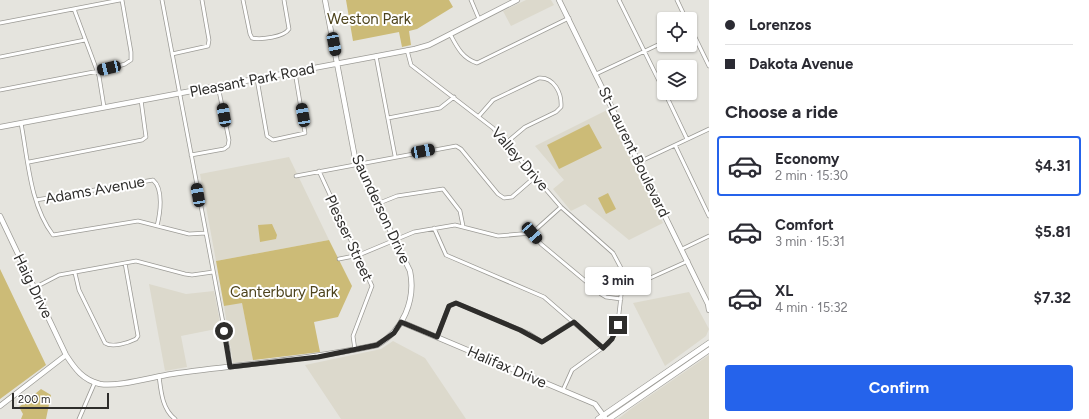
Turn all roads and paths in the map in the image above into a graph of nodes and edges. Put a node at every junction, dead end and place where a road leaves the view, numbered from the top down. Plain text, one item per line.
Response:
1 (121, 0) edge
2 (162, 0) edge
3 (202, 0) edge
4 (244, 0) edge
5 (284, 0) edge
6 (325, 0) edge
7 (471, 0) edge
8 (518, 0) edge
9 (559, 0) edge
10 (619, 0) edge
11 (677, 0) edge
12 (74, 9) junction
13 (683, 12) edge
14 (569, 18) junction
15 (479, 19) junction
16 (0, 23) edge
17 (450, 34) junction
18 (85, 40) junction
19 (697, 43) edge
20 (657, 45) edge
21 (407, 50) junction
22 (644, 51) junction
23 (172, 54) junction
24 (376, 56) junction
25 (0, 57) edge
26 (338, 63) junction
27 (709, 66) edge
28 (97, 71) junction
29 (295, 72) junction
30 (596, 74) junction
31 (657, 78) edge
32 (257, 79) junction
33 (218, 86) junction
34 (0, 90) edge
35 (180, 93) junction
36 (454, 97) junction
37 (141, 100) junction
38 (668, 100) edge
39 (104, 107) junction
40 (479, 116) junction
41 (388, 118) junction
42 (21, 123) junction
43 (0, 127) edge
44 (709, 129) edge
45 (687, 139) junction
46 (506, 143) junction
47 (675, 145) junction
48 (191, 155) junction
49 (396, 156) junction
50 (29, 162) junction
51 (639, 162) junction
52 (357, 164) junction
53 (319, 171) junction
54 (296, 176) dead end
55 (535, 177) junction
56 (36, 200) junction
57 (377, 204) junction
58 (561, 207) junction
59 (0, 216) edge
60 (709, 216) edge
61 (157, 226) junction
62 (463, 226) junction
63 (434, 228) junction
64 (206, 233) junction
65 (532, 233) junction
66 (709, 236) edge
67 (395, 240) junction
68 (682, 249) junction
69 (359, 255) junction
70 (339, 259) dead end
71 (688, 261) junction
72 (125, 263) junction
73 (213, 272) junction
74 (75, 273) junction
75 (623, 278) junction
76 (34, 288) junction
77 (621, 299) junction
78 (708, 304) edge
79 (709, 310) edge
80 (401, 322) junction
81 (574, 322) junction
82 (437, 337) junction
83 (709, 343) edge
84 (603, 348) junction
85 (355, 350) junction
86 (709, 350) edge
87 (66, 355) junction
88 (230, 367) junction
89 (673, 368) junction
90 (676, 373) junction
91 (159, 376) junction
92 (95, 382) junction
93 (563, 390) junction
94 (0, 406) edge
95 (606, 418) edge
96 (78, 419) edge
97 (175, 419) edge
98 (598, 419) edge

1 - 12 street
1 - 28 street
2 - 23 street
3 - 23 street
4 - 5 street
6 - 26 street, Saunderson Drive
7 - 15 street
8 - 15 street, Pleasant Park Road
9 - 14 street, St-Laurent Boulevard
10 - 22 street
11 - 13 street
12 - 16 street
12 - 18 street
14 - 17 street
14 - 30 street, St-Laurent Boulevard
15 - 17 street, Pleasant Park Road
17 - 21 street, Pleasant Park Road
18 - 25 street
18 - 28 street
19 - 27 street
20 - 22 street
21 - 24 street, Pleasant Park Road
21 - 36 street, Valley Drive
22 - 30 street
22 - 31 street
23 - 35 street
24 - 26 street, Pleasant Park Road
24 - 41 street
26 - 29 street, Pleasant Park Road
26 - 52 street, Saunderson Drive
28 - 34 street
28 - 39 street
29 - 32 street, Pleasant Park Road
29 - 32 street
30 - 51 street, St-Laurent Boulevard
32 - 33 street, Pleasant Park Road
33 - 35 street, Pleasant Park Road
33 - 48 street
35 - 37 street, Pleasant Park Road
35 - 48 street
36 - 40 street, Valley Drive
36 - 41 street
37 - 39 street, Pleasant Park Road
37 - 50 street
38 - 45 street
39 - 42 street, Pleasant Park Road
40 - 46 street, Valley Drive
40 - 46 street
41 - 49 street
42 - 43 street, Pleasant Park Road
42 - 50 street
44 - 45 street
45 - 47 street
46 - 55 street, Valley Drive
47 - 51 street
47 - 60 street
48 - 64 street
49 - 52 street
49 - 55 street
50 - 56 street
51 - 68 street, St-Laurent Boulevard
52 - 53 street
52 - 57 street, Saunderson Drive
53 - 54 street
53 - 69 street, Plesser Street
55 - 58 street, Valley Drive
56 - 61 street
56 - 61 street, Adams Avenue
57 - 62 street
57 - 67 street, Saunderson Drive
58 - 65 street
58 - 75 street, Valley Drive
59 - 76 street, Haig Drive
61 - 64 street
62 - 63 street
62 - 65 street
63 - 67 street
63 - 81 street
64 - 73 street
65 - 77 street
66 - 68 street
67 - 69 street
67 - 80 street, Saunderson Drive
68 - 71 street, St-Laurent Boulevard
69 - 70 street
69 - 85 street, Plesser Street
71 - 75 street
71 - 78 street, St-Laurent Boulevard
72 - 73 street
72 - 74 street
72 - 74 street
73 - 88 street
74 - 76 street
75 - 77 street
76 - 87 street, Haig Drive
77 - 84 street
78 - 79 street, St-Laurent Boulevard
80 - 82 street, Halifax Drive
80 - 85 street, Saunderson Drive
81 - 82 street
81 - 84 street
82 - 93 street, Halifax Drive
83 - 89 main road
84 - 93 street
85 - 88 street, Saunderson Drive
86 - 90 main road
87 - 92 street, Haig Drive
87 - 94 street
88 - 91 street, Saunderson Drive
89 - 90 main road
89 - 95 main road
90 - 95 main road
91 - 92 street, Saunderson Drive
91 - 97 street
92 - 96 street
93 - 95 street, Halifax Drive
95 - 98 main road

